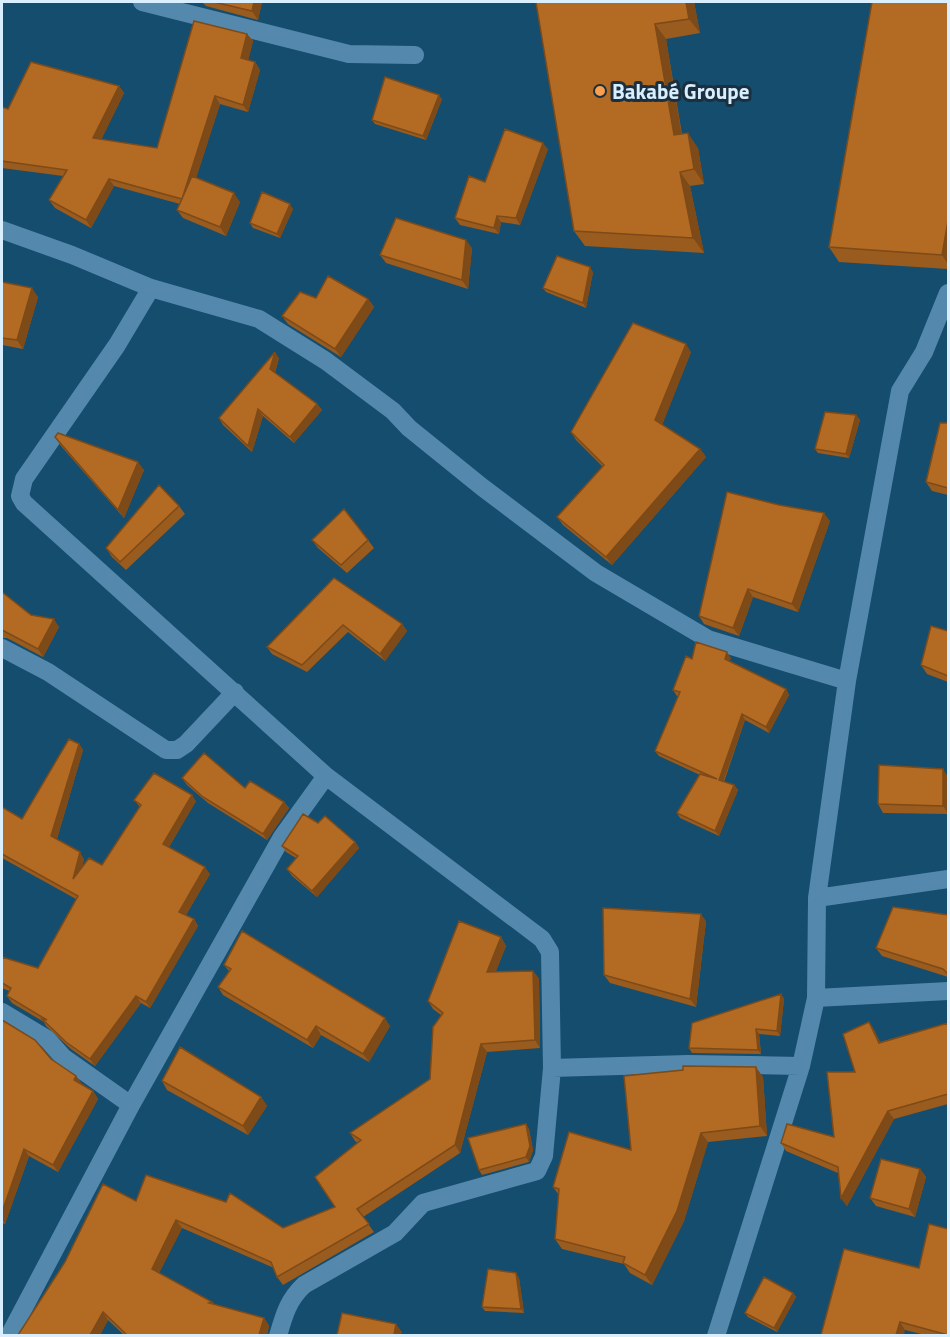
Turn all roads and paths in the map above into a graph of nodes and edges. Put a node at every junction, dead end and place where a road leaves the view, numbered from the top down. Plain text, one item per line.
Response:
1 (142, 2) edge
2 (415, 55) dead end
3 (2, 230) edge
4 (151, 288) junction
5 (948, 293) edge
6 (2, 648) edge
7 (847, 681) junction
8 (235, 692) junction
9 (326, 776) junction
10 (948, 879) edge
11 (817, 898) junction
12 (948, 991) edge
13 (816, 998) junction
14 (2, 1012) edge
15 (801, 1066) junction
16 (552, 1068) junction
17 (131, 1105) junction
18 (9, 1316) edge
19 (719, 1334) edge
20 (9, 1335) edge
21 (278, 1335) edge

1 - 2 street
3 - 4 street
4 - 7 street
4 - 8 street
5 - 7 street
6 - 8 street
7 - 11 street
8 - 9 street
9 - 16 street
9 - 17 street
10 - 11 street
11 - 13 street
12 - 13 street
13 - 15 street
14 - 17 street
15 - 16 street
15 - 19 street
16 - 21 street
17 - 18 street
18 - 20 street

